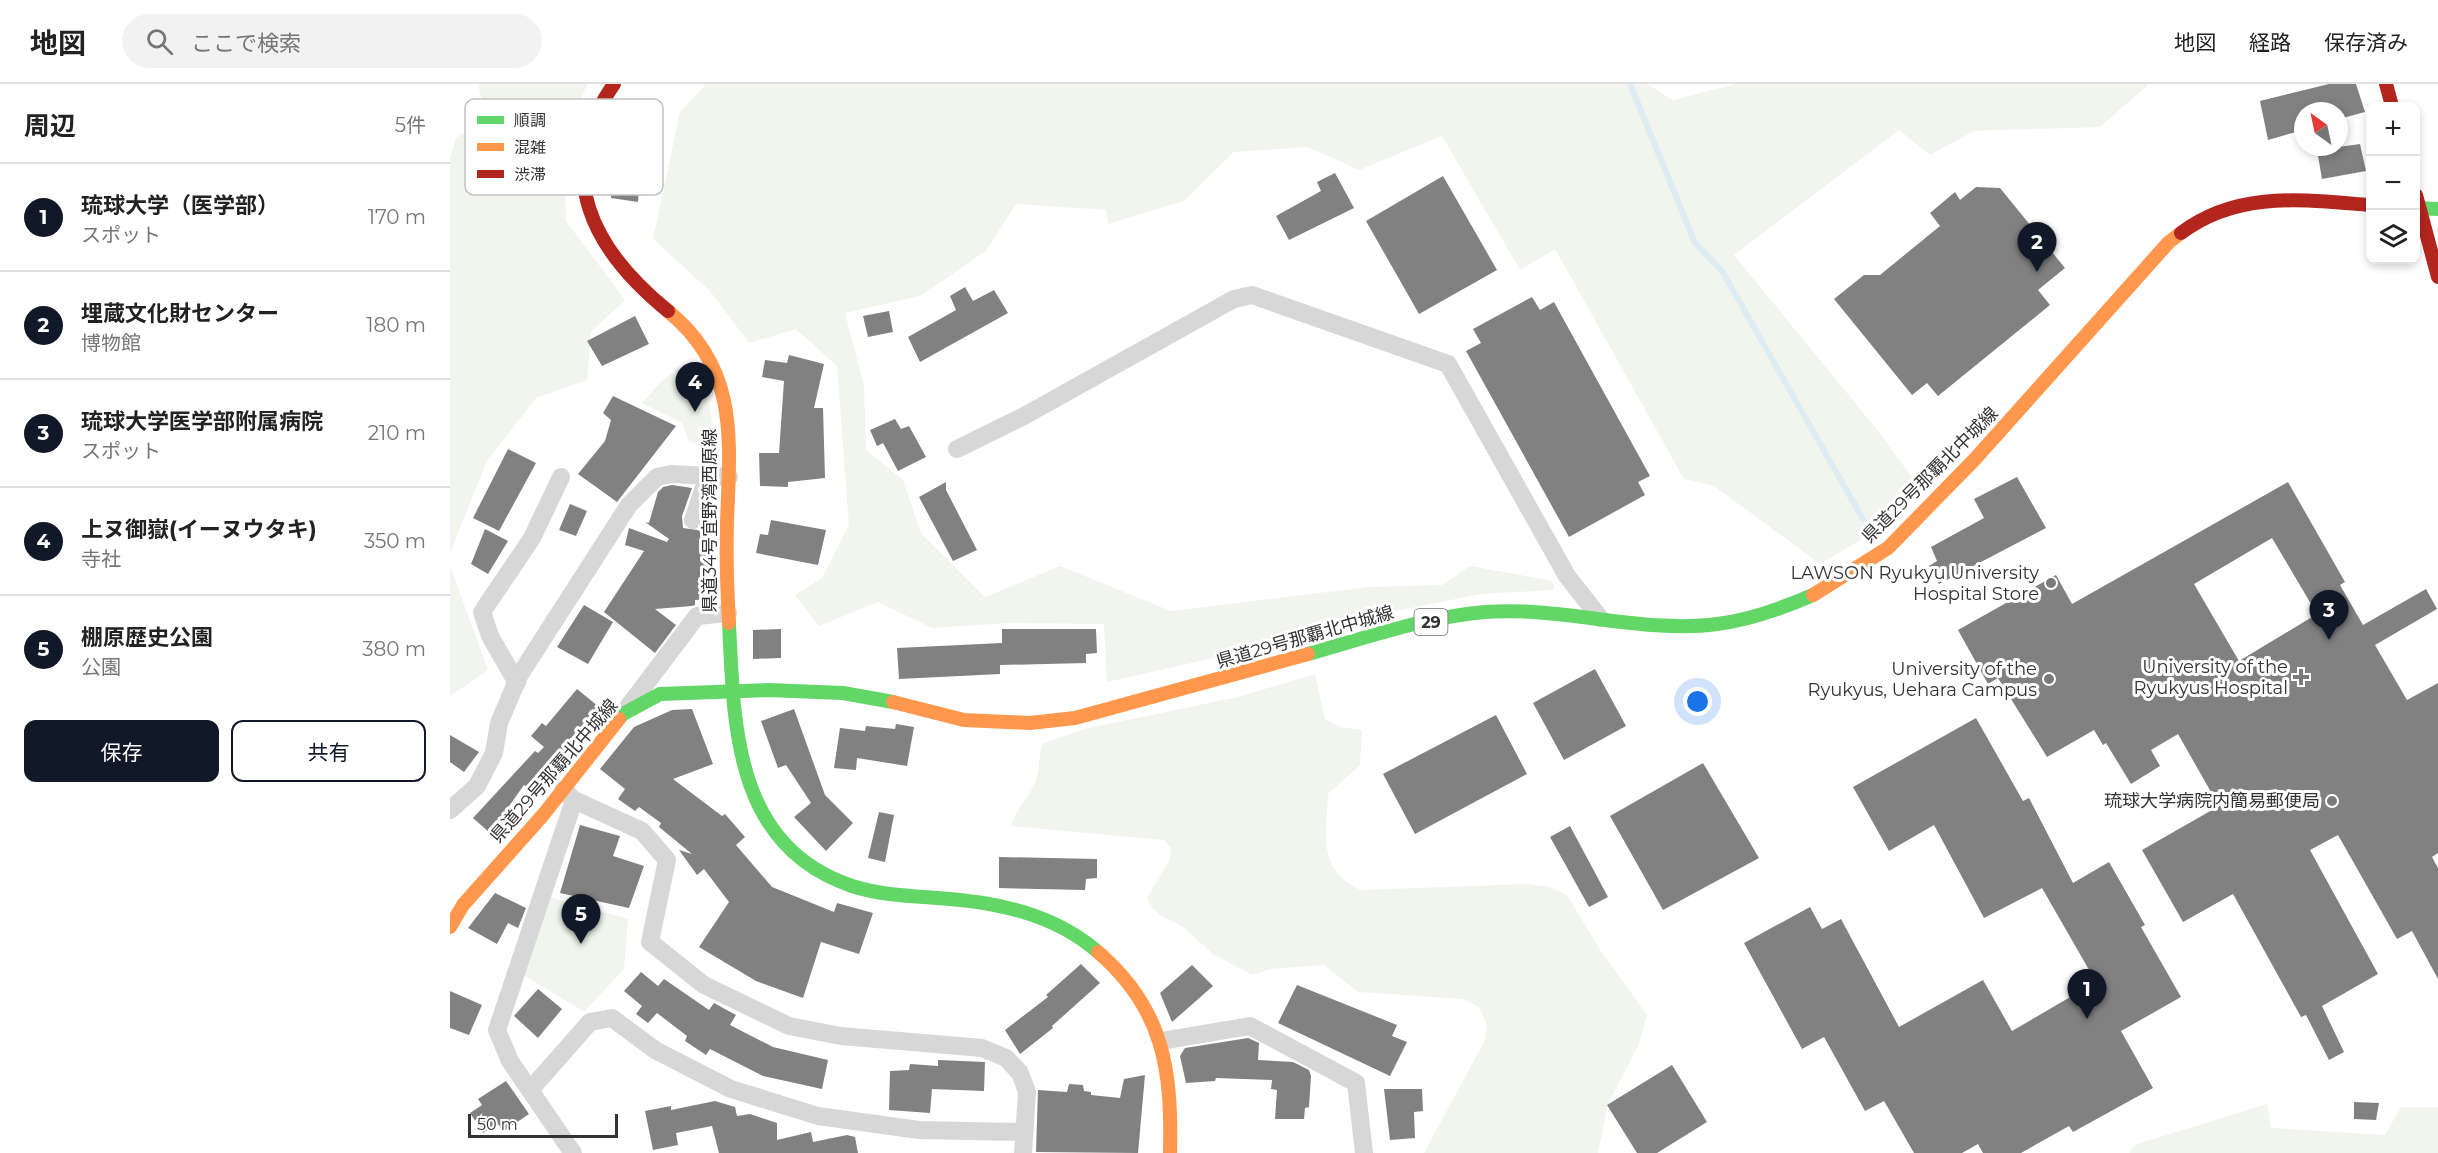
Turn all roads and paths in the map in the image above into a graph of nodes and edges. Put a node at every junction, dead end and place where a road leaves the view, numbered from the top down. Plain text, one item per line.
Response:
1 (614, 84) edge
2 (2386, 84) edge
3 (604, 99) edge
4 (2391, 102) edge
5 (586, 195) edge
6 (2366, 205) edge
7 (2420, 205) edge
8 (2438, 209) edge
9 (2418, 210) edge
10 (2438, 277) edge
11 (957, 449) dead end
12 (708, 476) junction
13 (561, 477) dead end
14 (729, 477) junction
15 (693, 520) dead end
16 (728, 613) junction
17 (1600, 618) junction
18 (517, 683) junction
19 (732, 691) junction
20 (623, 714) junction
21 (568, 795) junction
22 (450, 810) edge
23 (450, 927) edge
24 (1161, 1041) junction
25 (531, 1089) junction
26 (1024, 1132) junction
27 (573, 1153) edge
28 (1023, 1153) edge
29 (1170, 1153) edge
30 (1364, 1153) edge

1 - 3 main road, 県道34号宜野湾西原線
2 - 4 main road
5 - 14 main road, 県道34号宜野湾西原線
6 - 17 main road, 県道29号那覇北中城線 / 29
7 - 8 main road
9 - 10 main road
11 - 17 street
12 - 14 street
12 - 15 street
12 - 18 street
13 - 18 street
14 - 16 main road, 県道34号宜野湾西原線
16 - 19 main road, 県道34号宜野湾西原線
16 - 20 street
17 - 19 main road, 県道29号那覇北中城線 / 29
18 - 22 street
19 - 20 main road, 県道29号那覇北中城線 / 29
19 - 24 main road, 県道34号宜野湾西原線
20 - 21 main road, 県道29号那覇北中城線 / 29
21 - 23 main road, 県道29号那覇北中城線 / 29
21 - 25 street
21 - 26 street
24 - 29 main road, 県道34号宜野湾西原線
24 - 30 street
25 - 26 street
25 - 27 street
26 - 28 street

